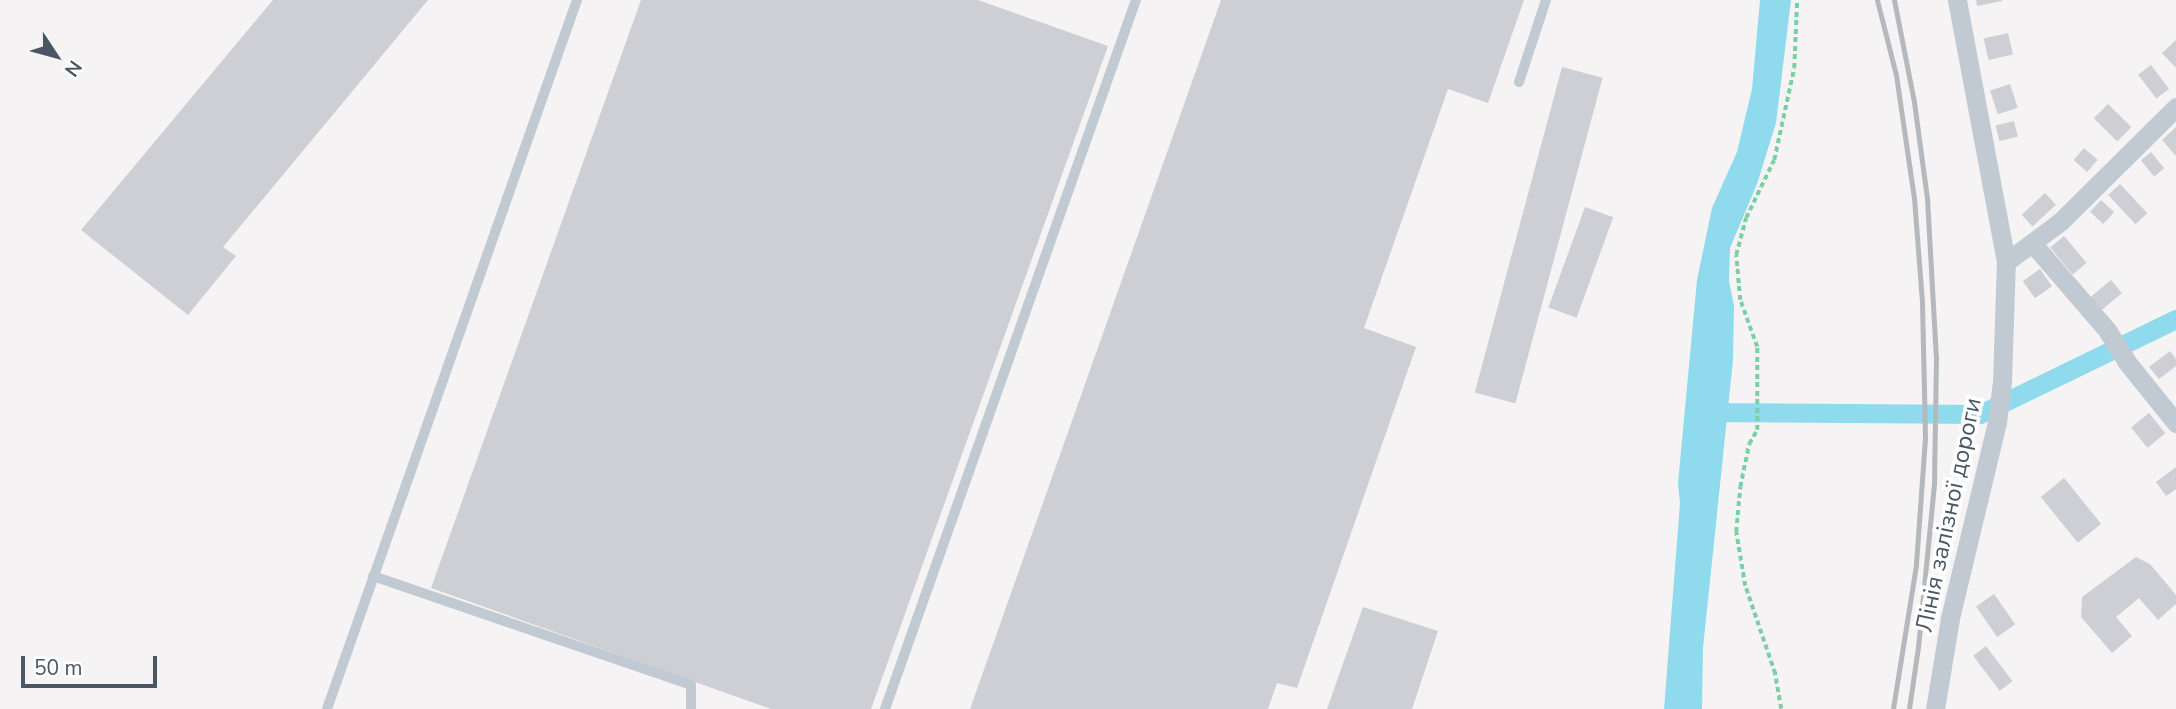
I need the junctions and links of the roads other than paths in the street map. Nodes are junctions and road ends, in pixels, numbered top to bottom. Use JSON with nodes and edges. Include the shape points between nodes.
{"nodes":[{"id":1,"x":577,"y":0,"type":"edge"},
{"id":2,"x":1136,"y":0,"type":"edge"},
{"id":3,"x":1546,"y":0,"type":"edge"},
{"id":4,"x":1957,"y":0,"type":"edge"},
{"id":5,"x":1519,"y":82,"type":"dead end"},
{"id":6,"x":2176,"y":107,"type":"edge"},
{"id":7,"x":2033,"y":244,"type":"junction"},
{"id":8,"x":2006,"y":262,"type":"junction"},
{"id":9,"x":2176,"y":423,"type":"edge"},
{"id":10,"x":373,"y":576,"type":"junction"},
{"id":11,"x":327,"y":709,"type":"edge"},
{"id":12,"x":691,"y":709,"type":"edge"},
{"id":13,"x":885,"y":709,"type":"edge"},
{"id":14,"x":1935,"y":709,"type":"edge"}],
"edges":[{"from":1,"to":10,"type":"lane"},
{"from":2,"to":13,"type":"lane"},
{"from":3,"to":5,"type":"lane"},
{"from":4,"to":8,"type":"street","name":"Лінія залізної дороги"},
{"from":6,"to":7,"type":"street"},
{"from":7,"to":8,"type":"street"},
{"from":7,"to":9,"type":"street","via":[[2108,330],[2126,361]]},
{"from":8,"to":14,"type":"street","name":"Лінія залізної дороги","via":[[1997,422],[1950,618]]},
{"from":10,"to":11,"type":"lane"},
{"from":10,"to":12,"type":"lane","via":[[691,685]]}]}
